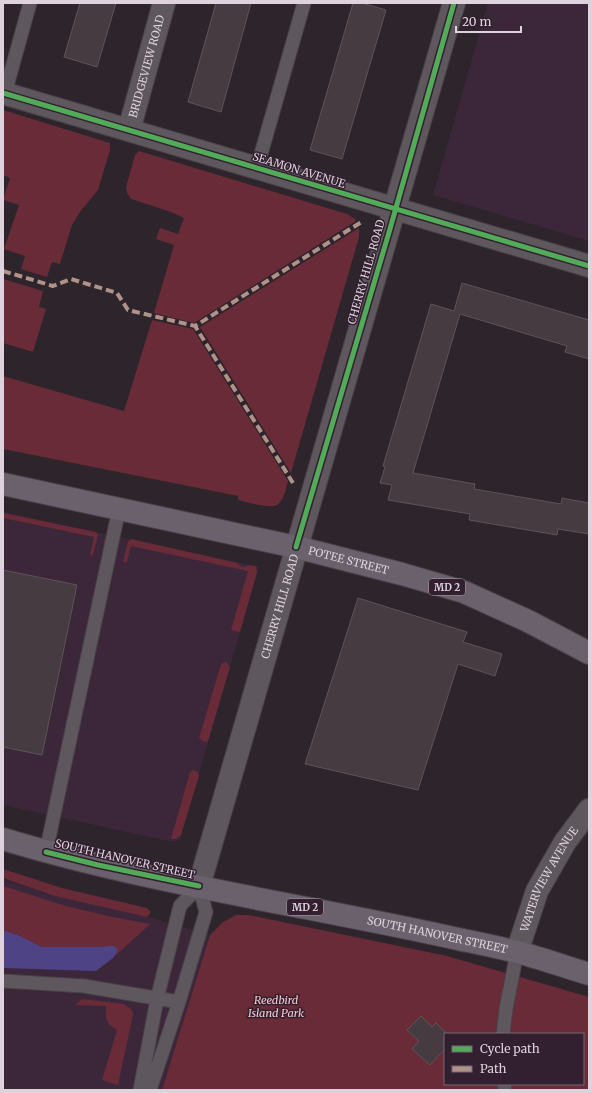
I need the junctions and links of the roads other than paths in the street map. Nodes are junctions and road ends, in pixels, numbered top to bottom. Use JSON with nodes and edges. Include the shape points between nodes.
{"nodes":[{"id":1,"x":30,"y":3,"type":"edge"},
{"id":2,"x":164,"y":3,"type":"edge"},
{"id":3,"x":304,"y":3,"type":"edge"},
{"id":4,"x":454,"y":3,"type":"edge"},
{"id":5,"x":4,"y":93,"type":"edge"},
{"id":6,"x":129,"y":130,"type":"junction"},
{"id":7,"x":257,"y":168,"type":"junction"},
{"id":8,"x":395,"y":209,"type":"junction"},
{"id":9,"x":589,"y":266,"type":"edge"},
{"id":10,"x":3,"y":484,"type":"edge"},
{"id":11,"x":118,"y":509,"type":"junction"},
{"id":12,"x":296,"y":547,"type":"junction"},
{"id":13,"x":589,"y":653,"type":"edge"},
{"id":14,"x":589,"y":810,"type":"edge"},
{"id":15,"x":3,"y":839,"type":"edge"},
{"id":16,"x":46,"y":852,"type":"junction"},
{"id":17,"x":199,"y":886,"type":"junction"},
{"id":18,"x":517,"y":952,"type":"junction"},
{"id":19,"x":589,"y":974,"type":"edge"},
{"id":20,"x":3,"y":981,"type":"edge"},
{"id":21,"x":157,"y":999,"type":"junction"},
{"id":22,"x":179,"y":1002,"type":"junction"},
{"id":23,"x":503,"y":1033,"type":"edge"},
{"id":24,"x":140,"y":1090,"type":"edge"},
{"id":25,"x":150,"y":1090,"type":"edge"}],
"edges":[{"from":1,"to":5,"type":"lane"},
{"from":2,"to":6,"type":"street","name":"BRIDGEVIEW ROAD"},
{"from":3,"to":7,"type":"lane"},
{"from":4,"to":8,"type":"street","name":"CHERRY HILL ROAD"},
{"from":5,"to":6,"type":"street","name":"SEAMON AVENUE"},
{"from":6,"to":7,"type":"street","name":"SEAMON AVENUE"},
{"from":7,"to":8,"type":"street","name":"SEAMON AVENUE"},
{"from":8,"to":9,"type":"street","name":"SEAMON AVENUE"},
{"from":8,"to":12,"type":"street","name":"CHERRY HILL ROAD"},
{"from":10,"to":11,"type":"main road","name":"POTEE STREET","number":"MD 2"},
{"from":11,"to":12,"type":"main road","name":"POTEE STREET","number":"MD 2"},
{"from":11,"to":16,"type":"lane"},
{"from":12,"to":13,"type":"main road","name":"POTEE STREET","number":"MD 2","via":[[464,592],[528,621]]},
{"from":12,"to":17,"type":"street","name":"CHERRY HILL ROAD"},
{"from":14,"to":18,"type":"street","name":"WATERVIEW AVENUE","via":[[565,842],[537,891]]},
{"from":15,"to":16,"type":"main road","name":"SOUTH HANOVER STREET","number":"MD 2"},
{"from":16,"to":17,"type":"main road","name":"SOUTH HANOVER STREET","number":"MD 2"},
{"from":17,"to":18,"type":"main road","name":"SOUTH HANOVER STREET","number":"MD 2","via":[[412,928]]},
{"from":17,"to":21,"type":"lane","via":[[180,906]]},
{"from":17,"to":22,"type":"lane","via":[[206,912]]},
{"from":18,"to":19,"type":"main road","name":"SOUTH HANOVER STREET","number":"MD 2"},
{"from":18,"to":23,"type":"lane"},
{"from":20,"to":21,"type":"lane","via":[[84,986]]},
{"from":21,"to":22,"type":"lane"},
{"from":21,"to":24,"type":"lane"},
{"from":22,"to":25,"type":"lane"}]}
